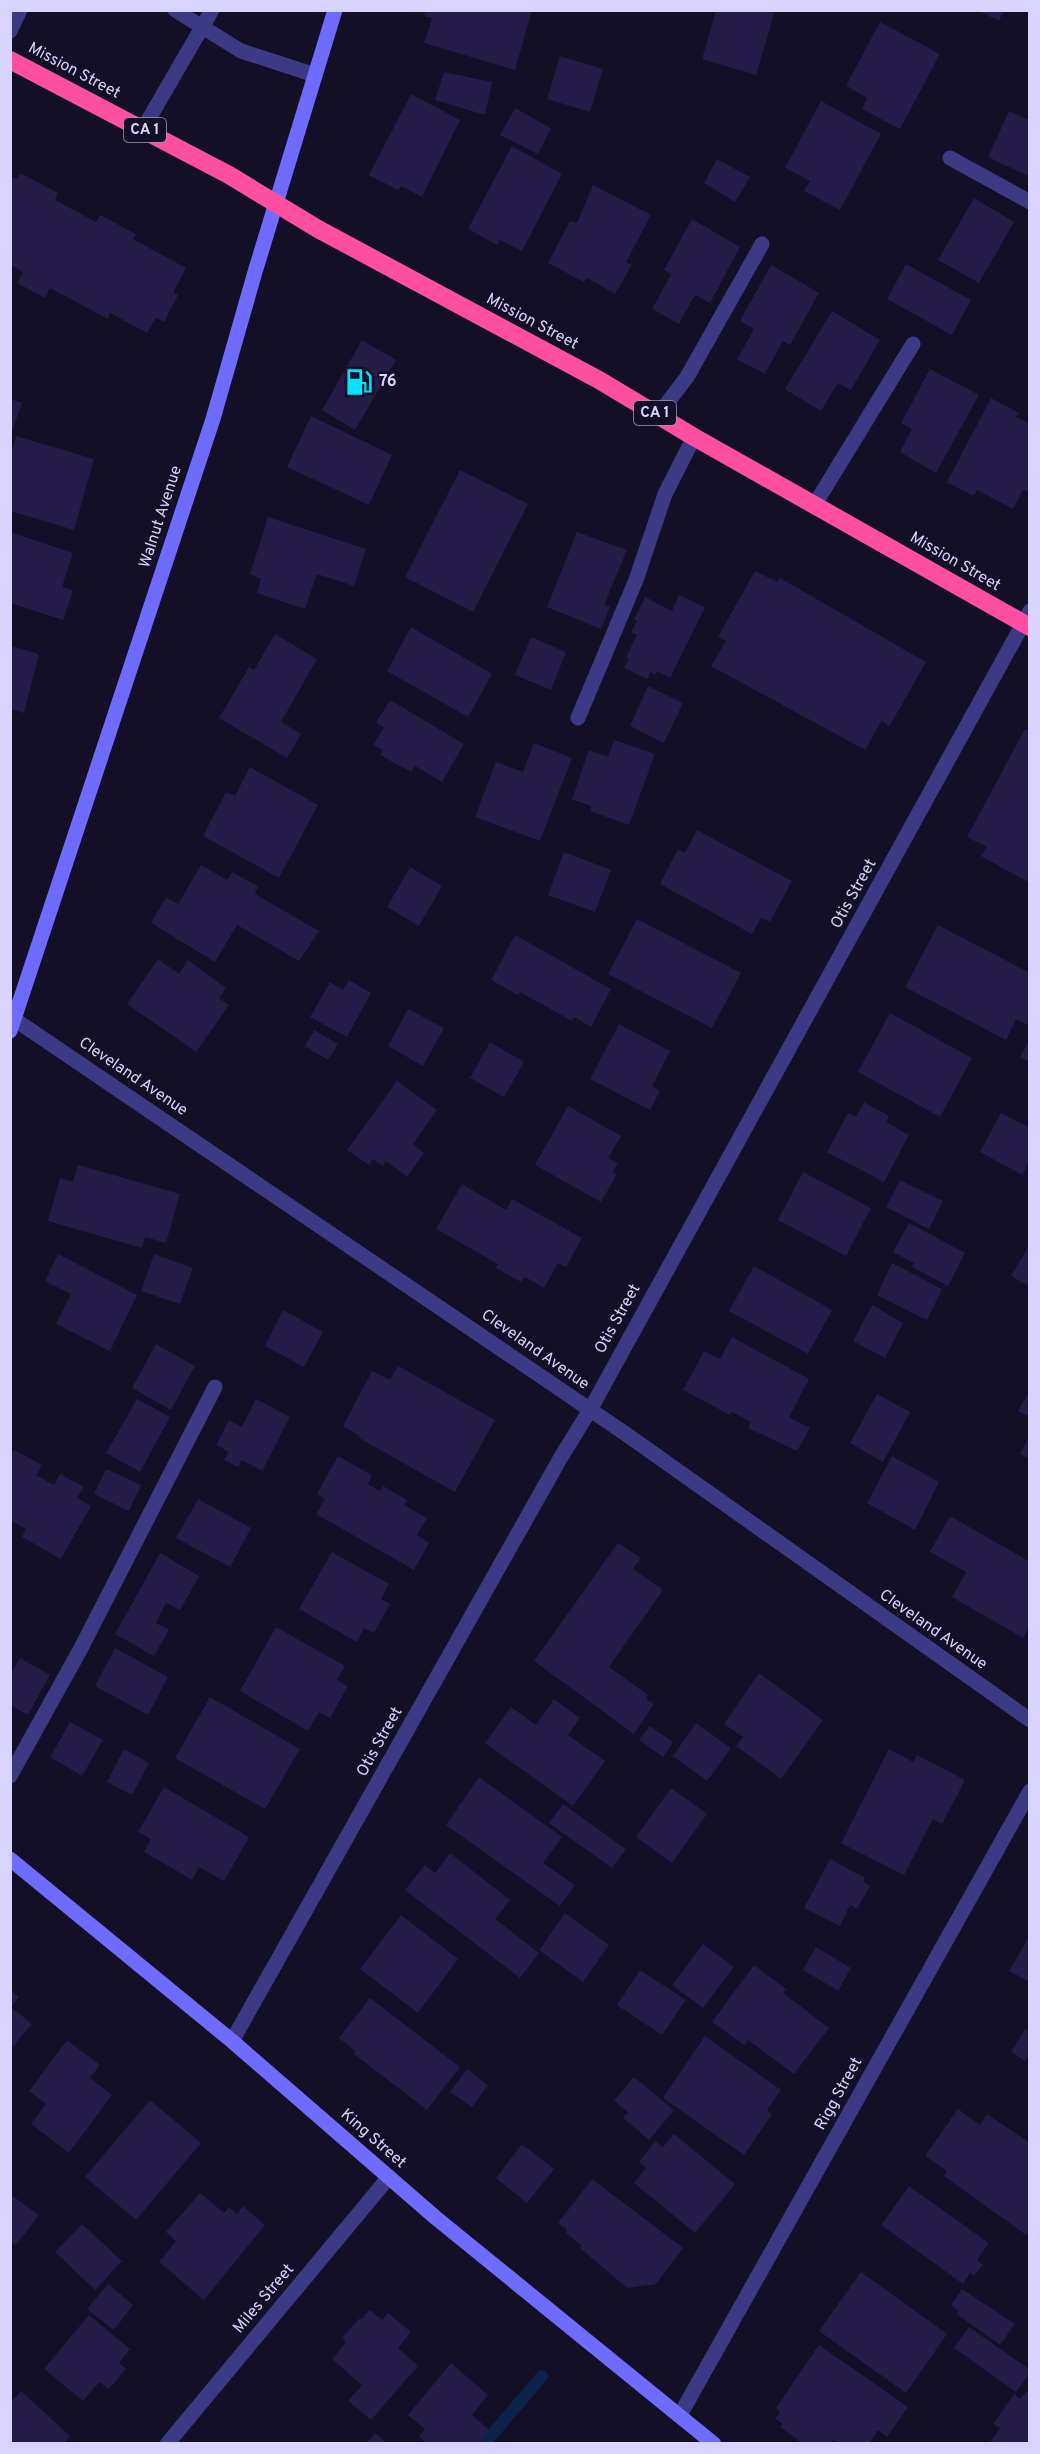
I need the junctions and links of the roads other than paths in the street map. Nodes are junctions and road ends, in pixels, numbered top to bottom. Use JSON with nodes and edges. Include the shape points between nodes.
{"nodes":[{"id":1,"x":20,"y":10,"type":"edge"},
{"id":2,"x":175,"y":10,"type":"edge"},
{"id":3,"x":212,"y":10,"type":"edge"},
{"id":4,"x":335,"y":10,"type":"edge"},
{"id":5,"x":202,"y":27,"type":"junction"},
{"id":6,"x":10,"y":31,"type":"edge"},
{"id":7,"x":10,"y":60,"type":"edge"},
{"id":8,"x":315,"y":75,"type":"junction"},
{"id":9,"x":142,"y":129,"type":"junction"},
{"id":10,"x":950,"y":158,"type":"dead end"},
{"id":11,"x":1029,"y":202,"type":"edge"},
{"id":12,"x":277,"y":205,"type":"junction"},
{"id":13,"x":762,"y":244,"type":"dead end"},
{"id":14,"x":913,"y":344,"type":"dead end"},
{"id":15,"x":658,"y":415,"type":"junction"},
{"id":16,"x":694,"y":437,"type":"junction"},
{"id":17,"x":815,"y":504,"type":"junction"},
{"id":18,"x":1027,"y":620,"type":"edge"},
{"id":19,"x":578,"y":718,"type":"dead end"},
{"id":20,"x":12,"y":1025,"type":"edge"},
{"id":21,"x":215,"y":1387,"type":"dead end"},
{"id":22,"x":590,"y":1410,"type":"junction"},
{"id":23,"x":1029,"y":1720,"type":"edge"},
{"id":24,"x":10,"y":1776,"type":"edge"},
{"id":25,"x":1029,"y":1791,"type":"edge"},
{"id":26,"x":10,"y":1859,"type":"edge"},
{"id":27,"x":232,"y":2041,"type":"junction"},
{"id":28,"x":388,"y":2176,"type":"junction"},
{"id":29,"x":680,"y":2415,"type":"junction"},
{"id":30,"x":167,"y":2444,"type":"edge"},
{"id":31,"x":714,"y":2444,"type":"edge"}],
"edges":[{"from":1,"to":6,"type":"street"},
{"from":2,"to":5,"type":"street"},
{"from":3,"to":5,"type":"street"},
{"from":4,"to":8,"type":"street","name":"Walnut Avenue"},
{"from":5,"to":8,"type":"street","via":[[241,51]]},
{"from":5,"to":9,"type":"street"},
{"from":7,"to":9,"type":"highway","name":"Mission Street","number":"CA 1"},
{"from":8,"to":12,"type":"street","name":"Walnut Avenue"},
{"from":9,"to":12,"type":"highway","name":"Mission Street","number":"CA 1"},
{"from":10,"to":11,"type":"street"},
{"from":12,"to":15,"type":"highway","name":"Mission Street","number":"CA 1"},
{"from":12,"to":20,"type":"street","name":"Walnut Avenue","via":[[213,419]]},
{"from":13,"to":15,"type":"street","via":[[687,377]]},
{"from":14,"to":17,"type":"street"},
{"from":15,"to":16,"type":"highway","name":"Mission Street","number":"CA 1"},
{"from":16,"to":17,"type":"highway","name":"Mission Street","number":"CA 1"},
{"from":16,"to":19,"type":"street","via":[[665,494],[636,580]]},
{"from":17,"to":18,"type":"highway","name":"Mission Street","number":"CA 1"},
{"from":18,"to":22,"type":"street","name":"Otis Street"},
{"from":20,"to":22,"type":"street","name":"Cleveland Avenue"},
{"from":21,"to":24,"type":"street","via":[[80,1650]]},
{"from":22,"to":23,"type":"street","name":"Cleveland Avenue"},
{"from":22,"to":27,"type":"street","name":"Otis Street"},
{"from":25,"to":29,"type":"street","name":"Rigg Street"},
{"from":26,"to":27,"type":"street","name":"King Street"},
{"from":27,"to":28,"type":"street","name":"King Street"},
{"from":28,"to":29,"type":"street","name":"King Street"},
{"from":28,"to":30,"type":"street","name":"Miles Street"},
{"from":29,"to":31,"type":"street","name":"King Street"}]}
